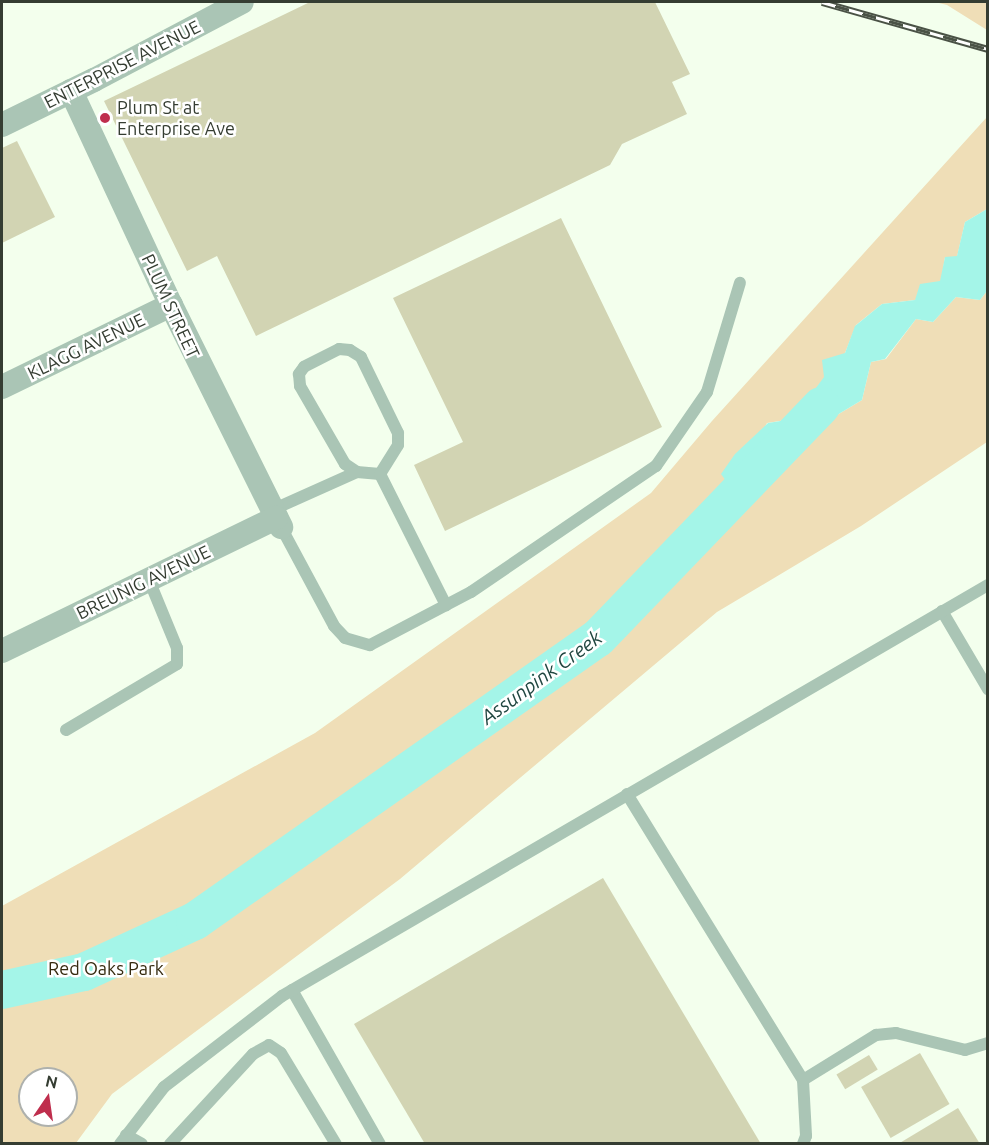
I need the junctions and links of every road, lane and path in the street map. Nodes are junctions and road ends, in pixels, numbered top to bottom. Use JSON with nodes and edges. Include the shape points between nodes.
{"nodes":[{"id":1,"x":242,"y":2,"type":"edge"},
{"id":2,"x":71,"y":91,"type":"junction"},
{"id":3,"x":2,"y":125,"type":"edge"},
{"id":4,"x":740,"y":283,"type":"dead end"},
{"id":5,"x":171,"y":305,"type":"junction"},
{"id":6,"x":2,"y":387,"type":"edge"},
{"id":7,"x":357,"y":472,"type":"junction"},
{"id":8,"x":380,"y":474,"type":"junction"},
{"id":9,"x":276,"y":519,"type":"junction"},
{"id":10,"x":149,"y":580,"type":"junction"},
{"id":11,"x":987,"y":585,"type":"edge"},
{"id":12,"x":446,"y":605,"type":"junction"},
{"id":13,"x":942,"y":611,"type":"junction"},
{"id":14,"x":2,"y":651,"type":"edge"},
{"id":15,"x":987,"y":689,"type":"edge"},
{"id":16,"x":66,"y":730,"type":"dead end"},
{"id":17,"x":627,"y":794,"type":"junction"},
{"id":18,"x":292,"y":990,"type":"junction"},
{"id":19,"x":987,"y":1043,"type":"edge"},
{"id":20,"x":802,"y":1080,"type":"junction"},
{"id":21,"x":123,"y":1139,"type":"edge"},
{"id":22,"x":142,"y":1143,"type":"edge"},
{"id":23,"x":170,"y":1143,"type":"edge"},
{"id":24,"x":336,"y":1143,"type":"edge"},
{"id":25,"x":380,"y":1143,"type":"edge"},
{"id":26,"x":803,"y":1143,"type":"edge"}],
"edges":[{"from":1,"to":2,"type":"street","name":"ENTERPRISE AVENUE"},
{"from":2,"to":3,"type":"street","name":"ENTERPRISE AVENUE"},
{"from":2,"to":5,"type":"street","name":"PLUM STREET"},
{"from":4,"to":12,"type":"lane","via":[[707,392],[656,466]]},
{"from":5,"to":6,"type":"street","name":"KLAGG AVENUE"},
{"from":5,"to":9,"type":"street","name":"PLUM STREET"},
{"from":7,"to":8,"type":"lane"},
{"from":7,"to":8,"type":"lane","via":[[345,465],[300,386],[303,367],[339,349],[351,350],[361,357],[398,433],[398,444]]},
{"from":7,"to":9,"type":"lane"},
{"from":8,"to":12,"type":"lane"},
{"from":9,"to":10,"type":"street","name":"BREUNIG AVENUE"},
{"from":9,"to":12,"type":"lane","via":[[334,626],[345,638],[370,645]]},
{"from":10,"to":14,"type":"street","name":"BREUNIG AVENUE"},
{"from":10,"to":16,"type":"lane","via":[[177,648],[177,664]]},
{"from":11,"to":13,"type":"lane"},
{"from":13,"to":15,"type":"lane"},
{"from":13,"to":17,"type":"lane"},
{"from":17,"to":18,"type":"lane"},
{"from":17,"to":20,"type":"lane"},
{"from":18,"to":21,"type":"lane","via":[[164,1087]]},
{"from":18,"to":25,"type":"lane"},
{"from":19,"to":20,"type":"lane","via":[[965,1050],[896,1033],[876,1035]]},
{"from":20,"to":26,"type":"lane","via":[[806,1136]]},
{"from":21,"to":22,"type":"lane"},
{"from":23,"to":24,"type":"lane","via":[[253,1054],[269,1045],[282,1053]]}]}
